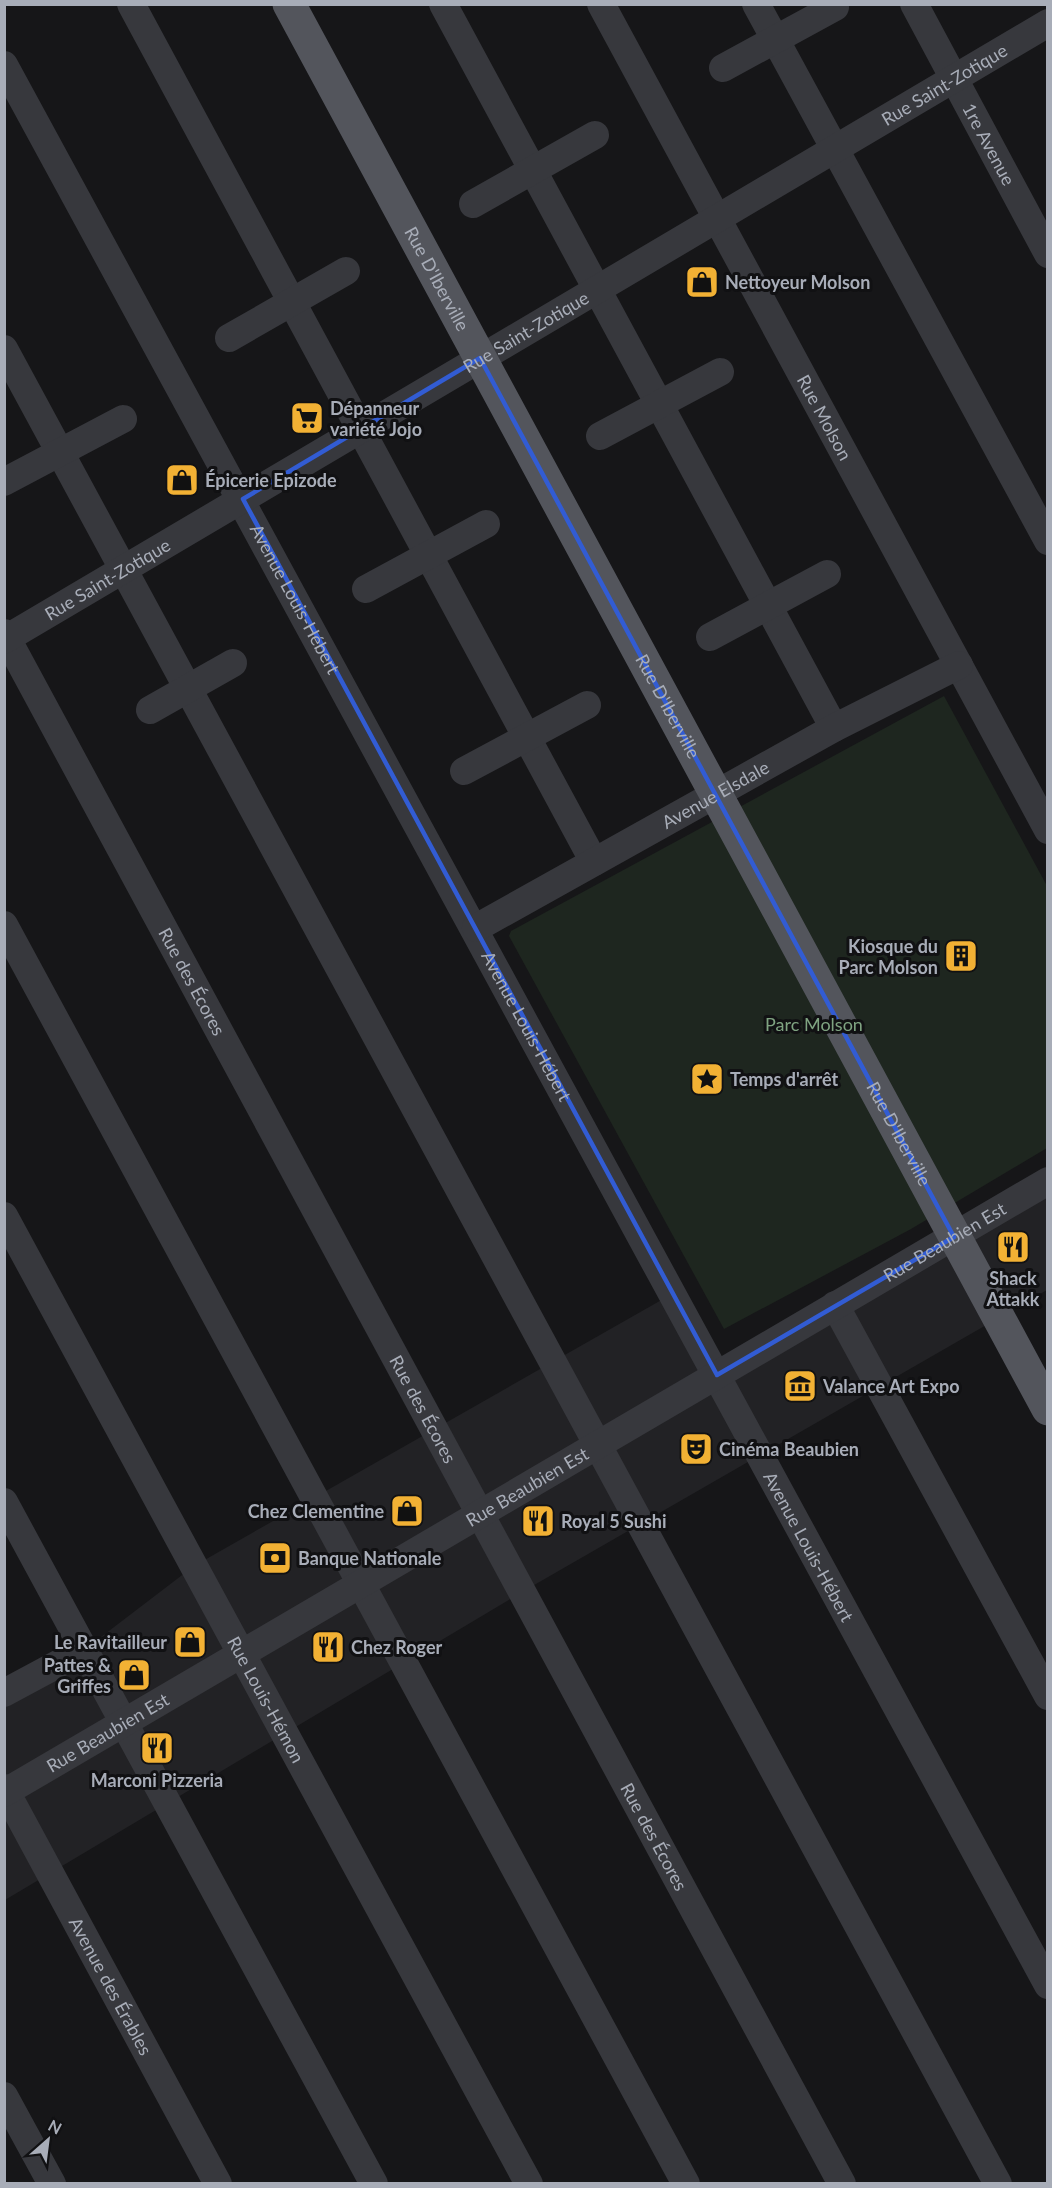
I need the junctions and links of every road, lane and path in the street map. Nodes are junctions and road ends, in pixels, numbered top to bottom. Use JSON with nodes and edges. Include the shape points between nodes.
{"nodes":[{"id":1,"x":131,"y":4,"type":"edge"},
{"id":2,"x":289,"y":4,"type":"edge"},
{"id":3,"x":443,"y":4,"type":"edge"},
{"id":4,"x":601,"y":4,"type":"edge"},
{"id":5,"x":756,"y":4,"type":"edge"},
{"id":6,"x":914,"y":4,"type":"edge"},
{"id":7,"x":835,"y":7,"type":"dead end"},
{"id":8,"x":1047,"y":23,"type":"edge"},
{"id":9,"x":775,"y":40,"type":"junction"},
{"id":10,"x":4,"y":65,"type":"edge"},
{"id":11,"x":723,"y":68,"type":"dead end"},
{"id":12,"x":953,"y":77,"type":"junction"},
{"id":13,"x":595,"y":135,"type":"dead end"},
{"id":14,"x":834,"y":148,"type":"junction"},
{"id":15,"x":532,"y":171,"type":"junction"},
{"id":16,"x":473,"y":204,"type":"dead end"},
{"id":17,"x":718,"y":217,"type":"junction"},
{"id":18,"x":1047,"y":254,"type":"edge"},
{"id":19,"x":346,"y":271,"type":"dead end"},
{"id":20,"x":597,"y":290,"type":"junction"},
{"id":21,"x":292,"y":302,"type":"junction"},
{"id":22,"x":229,"y":338,"type":"dead end"},
{"id":23,"x":4,"y":349,"type":"edge"},
{"id":24,"x":480,"y":358,"type":"junction"},
{"id":25,"x":720,"y":372,"type":"dead end"},
{"id":26,"x":659,"y":404,"type":"junction"},
{"id":27,"x":123,"y":419,"type":"dead end"},
{"id":28,"x":360,"y":429,"type":"junction"},
{"id":29,"x":600,"y":436,"type":"dead end"},
{"id":30,"x":61,"y":452,"type":"junction"},
{"id":31,"x":4,"y":482,"type":"edge"},
{"id":32,"x":243,"y":499,"type":"junction"},
{"id":33,"x":486,"y":524,"type":"dead end"},
{"id":34,"x":1047,"y":541,"type":"edge"},
{"id":35,"x":429,"y":555,"type":"junction"},
{"id":36,"x":125,"y":569,"type":"junction"},
{"id":37,"x":826,"y":574,"type":"dead end"},
{"id":38,"x":366,"y":590,"type":"dead end"},
{"id":39,"x":768,"y":606,"type":"junction"},
{"id":40,"x":5,"y":637,"type":"edge"},
{"id":41,"x":710,"y":637,"type":"dead end"},
{"id":42,"x":232,"y":663,"type":"dead end"},
{"id":43,"x":959,"y":665,"type":"junction"},
{"id":44,"x":188,"y":689,"type":"junction"},
{"id":45,"x":587,"y":705,"type":"dead end"},
{"id":46,"x":150,"y":710,"type":"dead end"},
{"id":47,"x":834,"y":728,"type":"junction"},
{"id":48,"x":527,"y":737,"type":"junction"},
{"id":49,"x":464,"y":771,"type":"dead end"},
{"id":50,"x":714,"y":795,"type":"junction"},
{"id":51,"x":1047,"y":830,"type":"edge"},
{"id":52,"x":594,"y":861,"type":"junction"},
{"id":53,"x":4,"y":925,"type":"edge"},
{"id":54,"x":476,"y":928,"type":"junction"},
{"id":55,"x":1047,"y":1181,"type":"edge"},
{"id":56,"x":4,"y":1216,"type":"edge"},
{"id":57,"x":954,"y":1237,"type":"junction"},
{"id":58,"x":835,"y":1305,"type":"junction"},
{"id":59,"x":717,"y":1375,"type":"junction"},
{"id":60,"x":1047,"y":1409,"type":"edge"},
{"id":61,"x":598,"y":1443,"type":"junction"},
{"id":62,"x":4,"y":1502,"type":"edge"},
{"id":63,"x":478,"y":1512,"type":"junction"},
{"id":64,"x":360,"y":1584,"type":"junction"},
{"id":65,"x":84,"y":1650,"type":"junction"},
{"id":66,"x":241,"y":1653,"type":"junction"},
{"id":67,"x":4,"y":1693,"type":"edge"},
{"id":68,"x":1047,"y":1696,"type":"edge"},
{"id":69,"x":124,"y":1722,"type":"junction"},
{"id":70,"x":5,"y":1791,"type":"edge"},
{"id":71,"x":1047,"y":1985,"type":"edge"},
{"id":72,"x":4,"y":2096,"type":"edge"},
{"id":73,"x":52,"y":2184,"type":"edge"},
{"id":74,"x":218,"y":2184,"type":"edge"},
{"id":75,"x":374,"y":2184,"type":"edge"},
{"id":76,"x":530,"y":2184,"type":"edge"},
{"id":77,"x":686,"y":2184,"type":"edge"},
{"id":78,"x":842,"y":2184,"type":"edge"},
{"id":79,"x":998,"y":2184,"type":"edge"}],
"edges":[{"from":1,"to":21,"type":"street"},
{"from":2,"to":24,"type":"main road","name":"Rue D'Iberville"},
{"from":3,"to":15,"type":"street"},
{"from":4,"to":17,"type":"street","name":"Rue Molson"},
{"from":5,"to":9,"type":"street"},
{"from":6,"to":12,"type":"street","name":"1re Avenue"},
{"from":7,"to":9,"type":"street"},
{"from":8,"to":12,"type":"street","name":"Rue Saint-Zotique"},
{"from":9,"to":11,"type":"street"},
{"from":9,"to":14,"type":"street"},
{"from":10,"to":32,"type":"street","name":"Avenue Louis-Hébert"},
{"from":12,"to":14,"type":"street","name":"Rue Saint-Zotique"},
{"from":12,"to":18,"type":"street","name":"1re Avenue"},
{"from":13,"to":15,"type":"street"},
{"from":14,"to":17,"type":"street","name":"Rue Saint-Zotique"},
{"from":14,"to":34,"type":"street"},
{"from":15,"to":16,"type":"street"},
{"from":15,"to":20,"type":"street"},
{"from":17,"to":20,"type":"street","name":"Rue Saint-Zotique"},
{"from":17,"to":43,"type":"street","name":"Rue Molson"},
{"from":19,"to":21,"type":"street"},
{"from":20,"to":24,"type":"street","name":"Rue Saint-Zotique"},
{"from":20,"to":26,"type":"street"},
{"from":21,"to":22,"type":"street"},
{"from":21,"to":28,"type":"street"},
{"from":23,"to":30,"type":"street"},
{"from":24,"to":28,"type":"street","name":"Rue Saint-Zotique"},
{"from":24,"to":50,"type":"main road","name":"Rue D'Iberville"},
{"from":25,"to":26,"type":"street"},
{"from":26,"to":29,"type":"street"},
{"from":26,"to":39,"type":"street"},
{"from":27,"to":30,"type":"street"},
{"from":28,"to":32,"type":"street","name":"Rue Saint-Zotique"},
{"from":28,"to":35,"type":"street"},
{"from":30,"to":31,"type":"street"},
{"from":30,"to":36,"type":"street"},
{"from":32,"to":36,"type":"street","name":"Rue Saint-Zotique"},
{"from":32,"to":54,"type":"street","name":"Avenue Louis-Hébert"},
{"from":33,"to":35,"type":"street"},
{"from":35,"to":38,"type":"street"},
{"from":35,"to":48,"type":"street"},
{"from":36,"to":40,"type":"street","name":"Rue Saint-Zotique"},
{"from":36,"to":44,"type":"street"},
{"from":37,"to":39,"type":"street"},
{"from":39,"to":41,"type":"street"},
{"from":39,"to":47,"type":"street"},
{"from":40,"to":63,"type":"street","name":"Rue des Écores"},
{"from":42,"to":44,"type":"street"},
{"from":43,"to":47,"type":"street","name":"Avenue Elsdale"},
{"from":43,"to":51,"type":"street","name":"Rue Molson"},
{"from":44,"to":46,"type":"street"},
{"from":44,"to":61,"type":"street"},
{"from":45,"to":48,"type":"street"},
{"from":47,"to":50,"type":"street","name":"Avenue Elsdale"},
{"from":48,"to":49,"type":"street"},
{"from":48,"to":52,"type":"street"},
{"from":50,"to":52,"type":"street","name":"Avenue Elsdale"},
{"from":50,"to":57,"type":"main road","name":"Rue D'Iberville"},
{"from":52,"to":54,"type":"street","name":"Avenue Elsdale"},
{"from":53,"to":64,"type":"street"},
{"from":54,"to":59,"type":"street","name":"Avenue Louis-Hébert"},
{"from":55,"to":57,"type":"street","name":"Rue Beaubien Est"},
{"from":56,"to":66,"type":"street","name":"Rue Louis-Hémon"},
{"from":57,"to":58,"type":"street","name":"Rue Beaubien Est"},
{"from":57,"to":60,"type":"main road","name":"Rue D'Iberville"},
{"from":58,"to":59,"type":"street","name":"Rue Beaubien Est"},
{"from":58,"to":68,"type":"street"},
{"from":59,"to":61,"type":"street","name":"Rue Beaubien Est"},
{"from":59,"to":71,"type":"street","name":"Avenue Louis-Hébert"},
{"from":61,"to":63,"type":"street","name":"Rue Beaubien Est"},
{"from":61,"to":79,"type":"street"},
{"from":62,"to":65,"type":"street"},
{"from":63,"to":64,"type":"street","name":"Rue Beaubien Est"},
{"from":63,"to":78,"type":"street","name":"Rue des Écores"},
{"from":64,"to":66,"type":"street","name":"Rue Beaubien Est"},
{"from":64,"to":77,"type":"street"},
{"from":65,"to":67,"type":"street"},
{"from":65,"to":69,"type":"street"},
{"from":66,"to":69,"type":"street","name":"Rue Beaubien Est"},
{"from":66,"to":76,"type":"street","name":"Rue Louis-Hémon"},
{"from":69,"to":70,"type":"street","name":"Rue Beaubien Est"},
{"from":69,"to":75,"type":"street"},
{"from":70,"to":74,"type":"street","name":"Avenue des Érables"},
{"from":72,"to":73,"type":"street"}]}
